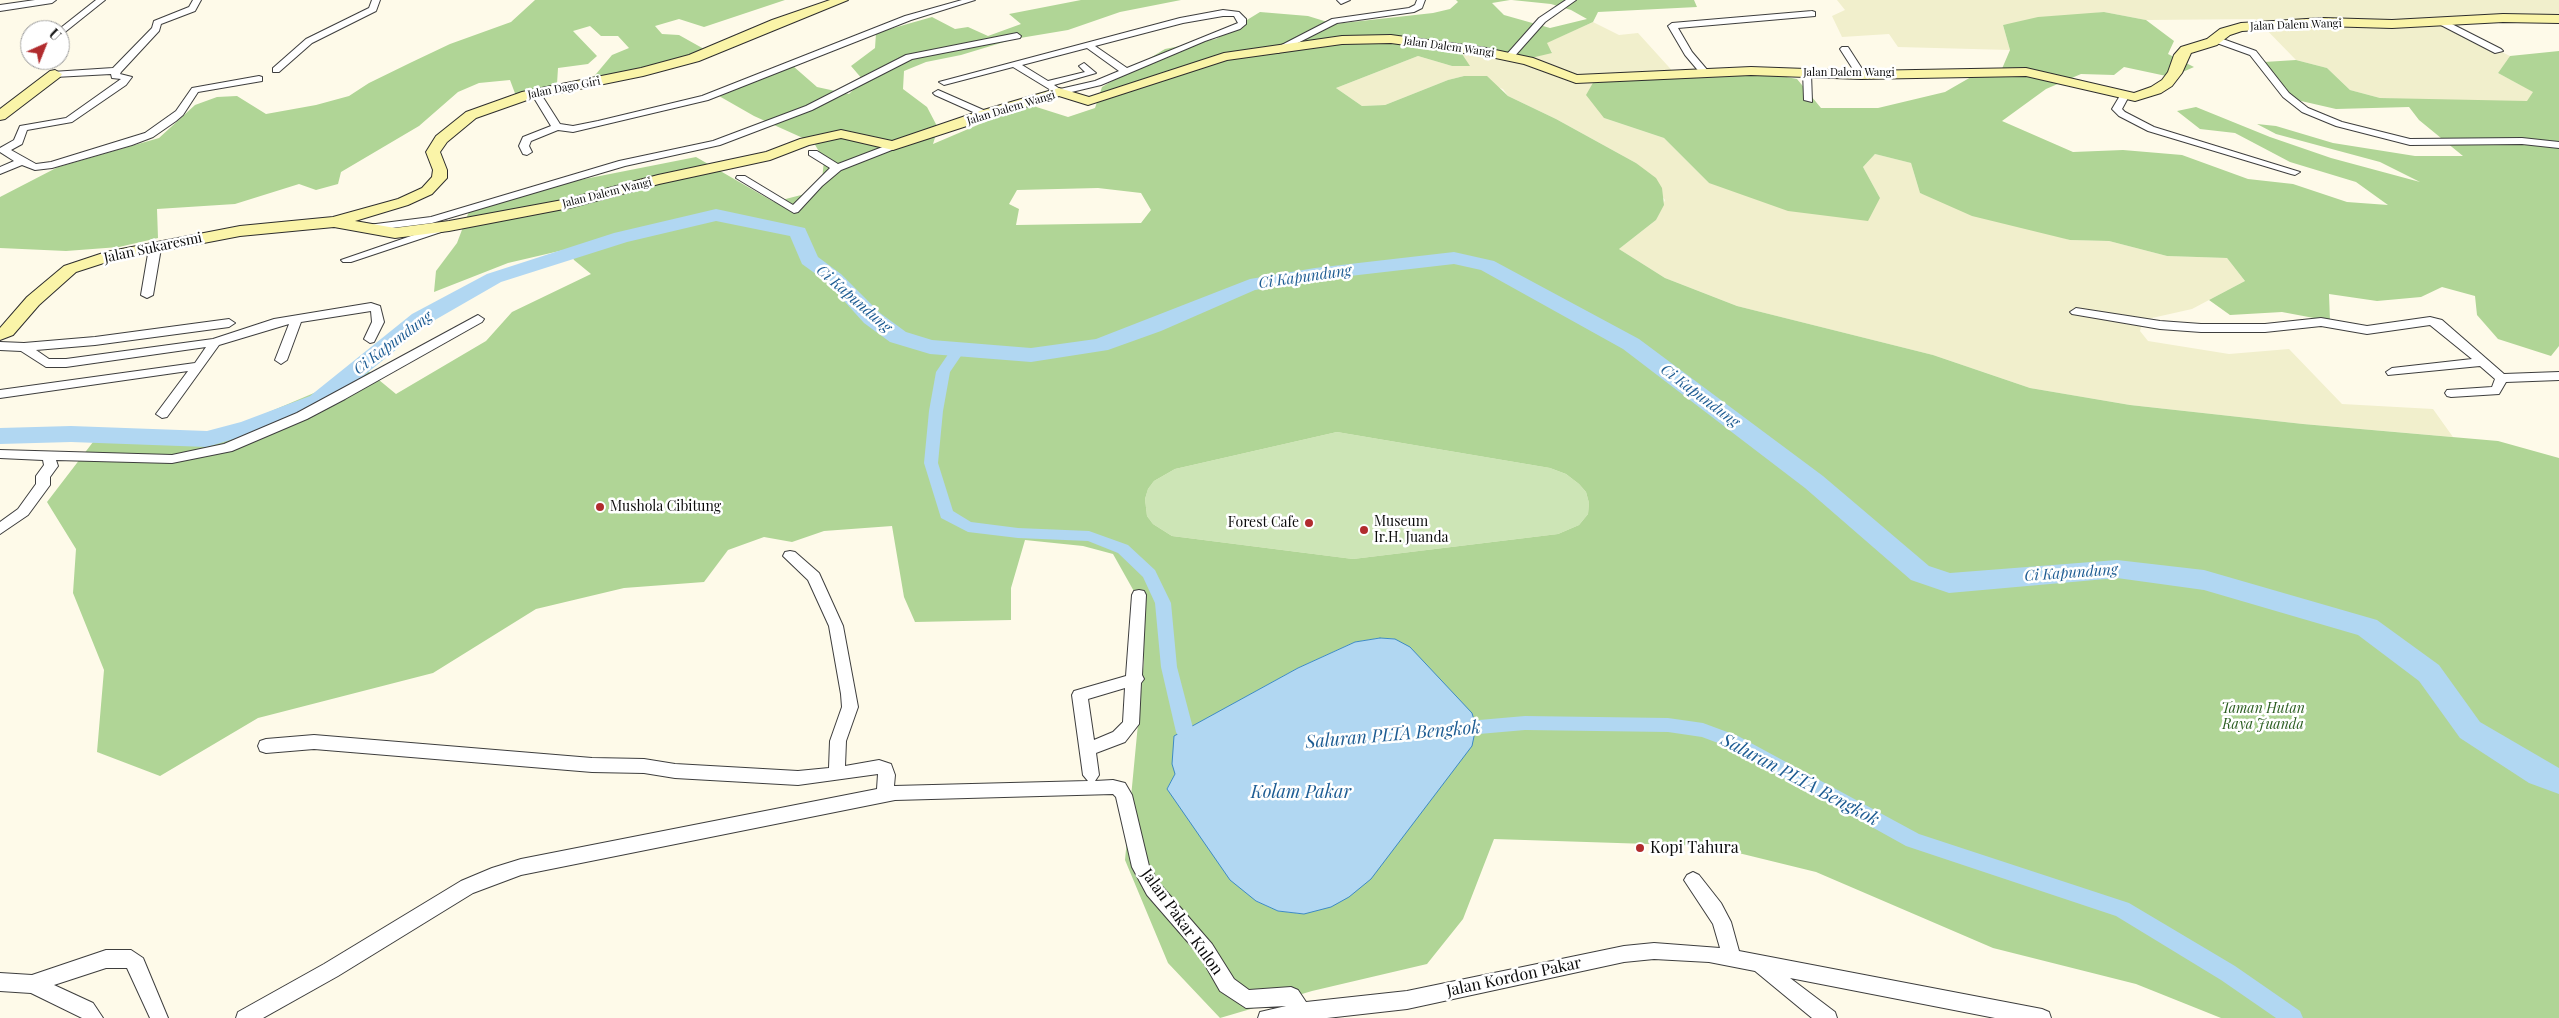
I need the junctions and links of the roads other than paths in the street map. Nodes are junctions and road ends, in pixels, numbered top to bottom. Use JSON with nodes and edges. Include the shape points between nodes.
{"nodes":[{"id":1,"x":52,"y":0,"type":"edge"},
{"id":2,"x":101,"y":0,"type":"edge"},
{"id":3,"x":197,"y":0,"type":"edge"},
{"id":4,"x":376,"y":0,"type":"edge"},
{"id":5,"x":842,"y":0,"type":"edge"},
{"id":6,"x":971,"y":0,"type":"edge"},
{"id":7,"x":1421,"y":0,"type":"edge"},
{"id":8,"x":1572,"y":0,"type":"edge"},
{"id":9,"x":0,"y":8,"type":"edge"},
{"id":10,"x":1812,"y":14,"type":"dead end"},
{"id":11,"x":2559,"y":19,"type":"edge"},
{"id":12,"x":2440,"y":21,"type":"junction"},
{"id":13,"x":70,"y":24,"type":"edge"},
{"id":14,"x":1017,"y":36,"type":"dead end"},
{"id":15,"x":2217,"y":40,"type":"junction"},
{"id":16,"x":1090,"y":46,"type":"junction"},
{"id":17,"x":1845,"y":49,"type":"dead end"},
{"id":18,"x":1274,"y":51,"type":"junction"},
{"id":19,"x":2498,"y":52,"type":"dead end"},
{"id":20,"x":1510,"y":56,"type":"junction"},
{"id":21,"x":1015,"y":64,"type":"junction"},
{"id":22,"x":1084,"y":66,"type":"dead end"},
{"id":23,"x":276,"y":70,"type":"dead end"},
{"id":24,"x":116,"y":71,"type":"junction"},
{"id":25,"x":1126,"y":72,"type":"junction"},
{"id":26,"x":1704,"y":72,"type":"junction"},
{"id":27,"x":1806,"y":73,"type":"junction"},
{"id":28,"x":55,"y":74,"type":"joint"},
{"id":29,"x":1862,"y":75,"type":"junction"},
{"id":30,"x":259,"y":79,"type":"dead end"},
{"id":31,"x":944,"y":82,"type":"dead end"},
{"id":32,"x":1046,"y":84,"type":"junction"},
{"id":33,"x":1059,"y":92,"type":"junction"},
{"id":34,"x":536,"y":93,"type":"junction"},
{"id":35,"x":938,"y":93,"type":"dead end"},
{"id":36,"x":2124,"y":96,"type":"junction"},
{"id":37,"x":1809,"y":100,"type":"dead end"},
{"id":38,"x":985,"y":114,"type":"junction"},
{"id":39,"x":0,"y":116,"type":"edge"},
{"id":40,"x":557,"y":127,"type":"junction"},
{"id":41,"x":2559,"y":145,"type":"edge"},
{"id":42,"x":893,"y":146,"type":"junction"},
{"id":43,"x":527,"y":152,"type":"dead end"},
{"id":44,"x":814,"y":154,"type":"dead end"},
{"id":45,"x":22,"y":161,"type":"junction"},
{"id":46,"x":837,"y":168,"type":"junction"},
{"id":47,"x":0,"y":171,"type":"edge"},
{"id":48,"x":2295,"y":172,"type":"dead end"},
{"id":49,"x":741,"y":178,"type":"dead end"},
{"id":50,"x":334,"y":222,"type":"junction"},
{"id":51,"x":449,"y":226,"type":"junction"},
{"id":52,"x":368,"y":228,"type":"junction"},
{"id":53,"x":155,"y":248,"type":"junction"},
{"id":54,"x":347,"y":260,"type":"dead end"},
{"id":55,"x":147,"y":295,"type":"dead end"},
{"id":56,"x":2076,"y":312,"type":"dead end"},
{"id":57,"x":478,"y":319,"type":"dead end"},
{"id":58,"x":296,"y":320,"type":"junction"},
{"id":59,"x":229,"y":323,"type":"dead end"},
{"id":60,"x":0,"y":335,"type":"edge"},
{"id":61,"x":370,"y":339,"type":"dead end"},
{"id":62,"x":215,"y":342,"type":"junction"},
{"id":63,"x":0,"y":346,"type":"edge"},
{"id":64,"x":24,"y":347,"type":"junction"},
{"id":65,"x":281,"y":360,"type":"dead end"},
{"id":66,"x":2482,"y":362,"type":"junction"},
{"id":67,"x":199,"y":366,"type":"junction"},
{"id":68,"x":2392,"y":372,"type":"dead end"},
{"id":69,"x":2559,"y":376,"type":"edge"},
{"id":70,"x":2501,"y":378,"type":"junction"},
{"id":71,"x":2451,"y":393,"type":"dead end"},
{"id":72,"x":0,"y":394,"type":"edge"},
{"id":73,"x":162,"y":414,"type":"dead end"},
{"id":74,"x":0,"y":454,"type":"edge"},
{"id":75,"x":47,"y":466,"type":"junction"},
{"id":76,"x":0,"y":530,"type":"edge"},
{"id":77,"x":790,"y":556,"type":"dead end"},
{"id":78,"x":1139,"y":595,"type":"dead end"},
{"id":79,"x":1136,"y":679,"type":"junction"},
{"id":80,"x":266,"y":746,"type":"dead end"},
{"id":81,"x":1087,"y":750,"type":"junction"},
{"id":82,"x":837,"y":774,"type":"junction"},
{"id":83,"x":1091,"y":775,"type":"dead end"},
{"id":84,"x":890,"y":794,"type":"junction"},
{"id":85,"x":1693,"y":880,"type":"dead end"},
{"id":86,"x":1732,"y":960,"type":"junction"},
{"id":87,"x":1761,"y":965,"type":"junction"},
{"id":88,"x":0,"y":982,"type":"edge"},
{"id":89,"x":32,"y":984,"type":"junction"},
{"id":90,"x":1301,"y":1012,"type":"junction"},
{"id":91,"x":94,"y":1018,"type":"edge"},
{"id":92,"x":159,"y":1018,"type":"edge"},
{"id":93,"x":245,"y":1018,"type":"edge"},
{"id":94,"x":1267,"y":1018,"type":"edge"},
{"id":95,"x":1828,"y":1018,"type":"edge"},
{"id":96,"x":2042,"y":1018,"type":"edge"}],
"edges":[{"from":1,"to":9,"type":"street"},
{"from":2,"to":13,"type":"street"},
{"from":3,"to":24,"type":"street","via":[[192,9],[157,23],[156,29]]},
{"from":4,"to":23,"type":"street","via":[[373,8],[309,41]]},
{"from":5,"to":34,"type":"street","name":"Jalan Dago Giri","via":[[694,58],[643,72]]},
{"from":6,"to":40,"type":"street","via":[[908,18],[705,98],[573,129]]},
{"from":7,"to":18,"type":"street","via":[[1419,6],[1411,10],[1335,21]]},
{"from":8,"to":20,"type":"street","via":[[1542,20]]},
{"from":10,"to":26,"type":"street","via":[[1672,26]]},
{"from":11,"to":12,"type":"street","name":"Jalan Dalem Wangi"},
{"from":12,"to":15,"type":"street","name":"Jalan Dalem Wangi","via":[[2285,23],[2232,29]]},
{"from":12,"to":19,"type":"street"},
{"from":14,"to":52,"type":"street","via":[[909,57],[809,108],[716,143],[623,163],[432,220]]},
{"from":15,"to":36,"type":"street","name":"Jalan Dalem Wangi","via":[[2186,50],[2175,74],[2156,90],[2144,95]]},
{"from":15,"to":41,"type":"street","via":[[2253,53],[2286,96],[2305,110],[2339,124],[2410,142],[2522,141]]},
{"from":16,"to":21,"type":"street"},
{"from":16,"to":25,"type":"street"},
{"from":16,"to":25,"type":"street","via":[[1212,14],[1231,13],[1242,19],[1242,24],[1237,27],[1202,38]]},
{"from":17,"to":29,"type":"street"},
{"from":18,"to":20,"type":"street","name":"Jalan Dalem Wangi","via":[[1342,40],[1382,39]]},
{"from":18,"to":33,"type":"street","name":"Jalan Dalem Wangi","via":[[1224,57],[1102,98],[1088,100]]},
{"from":20,"to":26,"type":"street","name":"Jalan Dalem Wangi","via":[[1576,79]]},
{"from":21,"to":31,"type":"street"},
{"from":21,"to":32,"type":"street"},
{"from":22,"to":32,"type":"street","via":[[1091,73]]},
{"from":24,"to":28,"type":"street"},
{"from":24,"to":45,"type":"street","via":[[115,76],[127,79],[69,120],[23,128],[18,142],[4,150]]},
{"from":25,"to":33,"type":"street"},
{"from":26,"to":27,"type":"street","name":"Jalan Dalem Wangi"},
{"from":27,"to":29,"type":"street","name":"Jalan Dalem Wangi"},
{"from":27,"to":37,"type":"street"},
{"from":28,"to":39,"type":"street"},
{"from":29,"to":36,"type":"street","name":"Jalan Dalem Wangi","via":[[2026,72]]},
{"from":30,"to":45,"type":"street","via":[[195,90],[173,120],[128,143],[52,165],[35,167]]},
{"from":32,"to":33,"type":"street"},
{"from":33,"to":38,"type":"street","name":"Jalan Dalem Wangi"},
{"from":34,"to":40,"type":"street"},
{"from":34,"to":50,"type":"street","name":"Jalan Dago Giri","via":[[492,106],[454,126],[433,152],[440,170],[439,178],[427,191],[404,202]]},
{"from":35,"to":38,"type":"street"},
{"from":36,"to":48,"type":"street","via":[[2117,109],[2143,126]]},
{"from":38,"to":42,"type":"street","name":"Jalan Dalem Wangi"},
{"from":40,"to":43,"type":"street","via":[[527,139],[524,146]]},
{"from":42,"to":46,"type":"street"},
{"from":42,"to":51,"type":"street","name":"Jalan Dalem Wangi","via":[[841,134],[805,142],[770,156],[569,203]]},
{"from":44,"to":46,"type":"street"},
{"from":45,"to":47,"type":"street"},
{"from":46,"to":49,"type":"street","via":[[794,210]]},
{"from":50,"to":52,"type":"street","name":"Jalan Dalem Wangi"},
{"from":50,"to":53,"type":"street","name":"Jalan Sukaresmi","via":[[240,231]]},
{"from":51,"to":52,"type":"street","name":"Jalan Dalem Wangi","via":[[396,233]]},
{"from":51,"to":54,"type":"street"},
{"from":53,"to":55,"type":"street"},
{"from":53,"to":60,"type":"street","name":"Jalan Sukaresmi","via":[[106,257],[70,269]]},
{"from":56,"to":66,"type":"street","via":[[2202,328],[2265,328],[2321,322],[2367,330],[2430,320],[2438,323]]},
{"from":57,"to":75,"type":"street","via":[[341,396],[227,448],[172,459]]},
{"from":58,"to":61,"type":"street","via":[[376,308],[378,322]]},
{"from":58,"to":62,"type":"street","via":[[252,329]]},
{"from":58,"to":65,"type":"street"},
{"from":59,"to":64,"type":"street"},
{"from":62,"to":64,"type":"street","via":[[53,364],[46,363]]},
{"from":62,"to":67,"type":"street"},
{"from":63,"to":64,"type":"street"},
{"from":66,"to":68,"type":"street"},
{"from":66,"to":70,"type":"street"},
{"from":67,"to":72,"type":"street"},
{"from":67,"to":73,"type":"street"},
{"from":69,"to":70,"type":"street"},
{"from":70,"to":71,"type":"street","via":[[2495,391]]},
{"from":74,"to":75,"type":"street"},
{"from":75,"to":76,"type":"street","via":[[43,486],[23,512]]},
{"from":77,"to":82,"type":"street","via":[[814,577],[836,626],[850,707],[838,741]]},
{"from":78,"to":79,"type":"street"},
{"from":79,"to":81,"type":"street","via":[[1131,724],[1119,737]]},
{"from":79,"to":81,"type":"street","via":[[1080,695]]},
{"from":80,"to":82,"type":"street","via":[[314,742],[592,765],[644,766],[675,771],[798,778]]},
{"from":81,"to":83,"type":"street"},
{"from":82,"to":84,"type":"street","via":[[879,767],[885,769]]},
{"from":84,"to":90,"type":"street","name":"Jalan Pakar Kulon","via":[[1119,788],[1124,795],[1141,867],[1154,889],[1206,950],[1227,986],[1246,999],[1291,996]]},
{"from":84,"to":93,"type":"street","via":[[530,865],[492,876]]},
{"from":85,"to":86,"type":"street","via":[[1722,922]]},
{"from":86,"to":87,"type":"street","name":"Jalan Kordon Pakar"},
{"from":86,"to":90,"type":"street","name":"Jalan Kordon Pakar","via":[[1688,952],[1624,954],[1407,1000]]},
{"from":87,"to":95,"type":"street"},
{"from":87,"to":96,"type":"street","name":"Jalan Kordon Pakar"},
{"from":88,"to":89,"type":"street"},
{"from":89,"to":91,"type":"street","via":[[86,1009]]},
{"from":89,"to":92,"type":"street","via":[[106,959],[131,959]]},
{"from":90,"to":94,"type":"street","name":"Jalan Kordon Pakar"}]}
